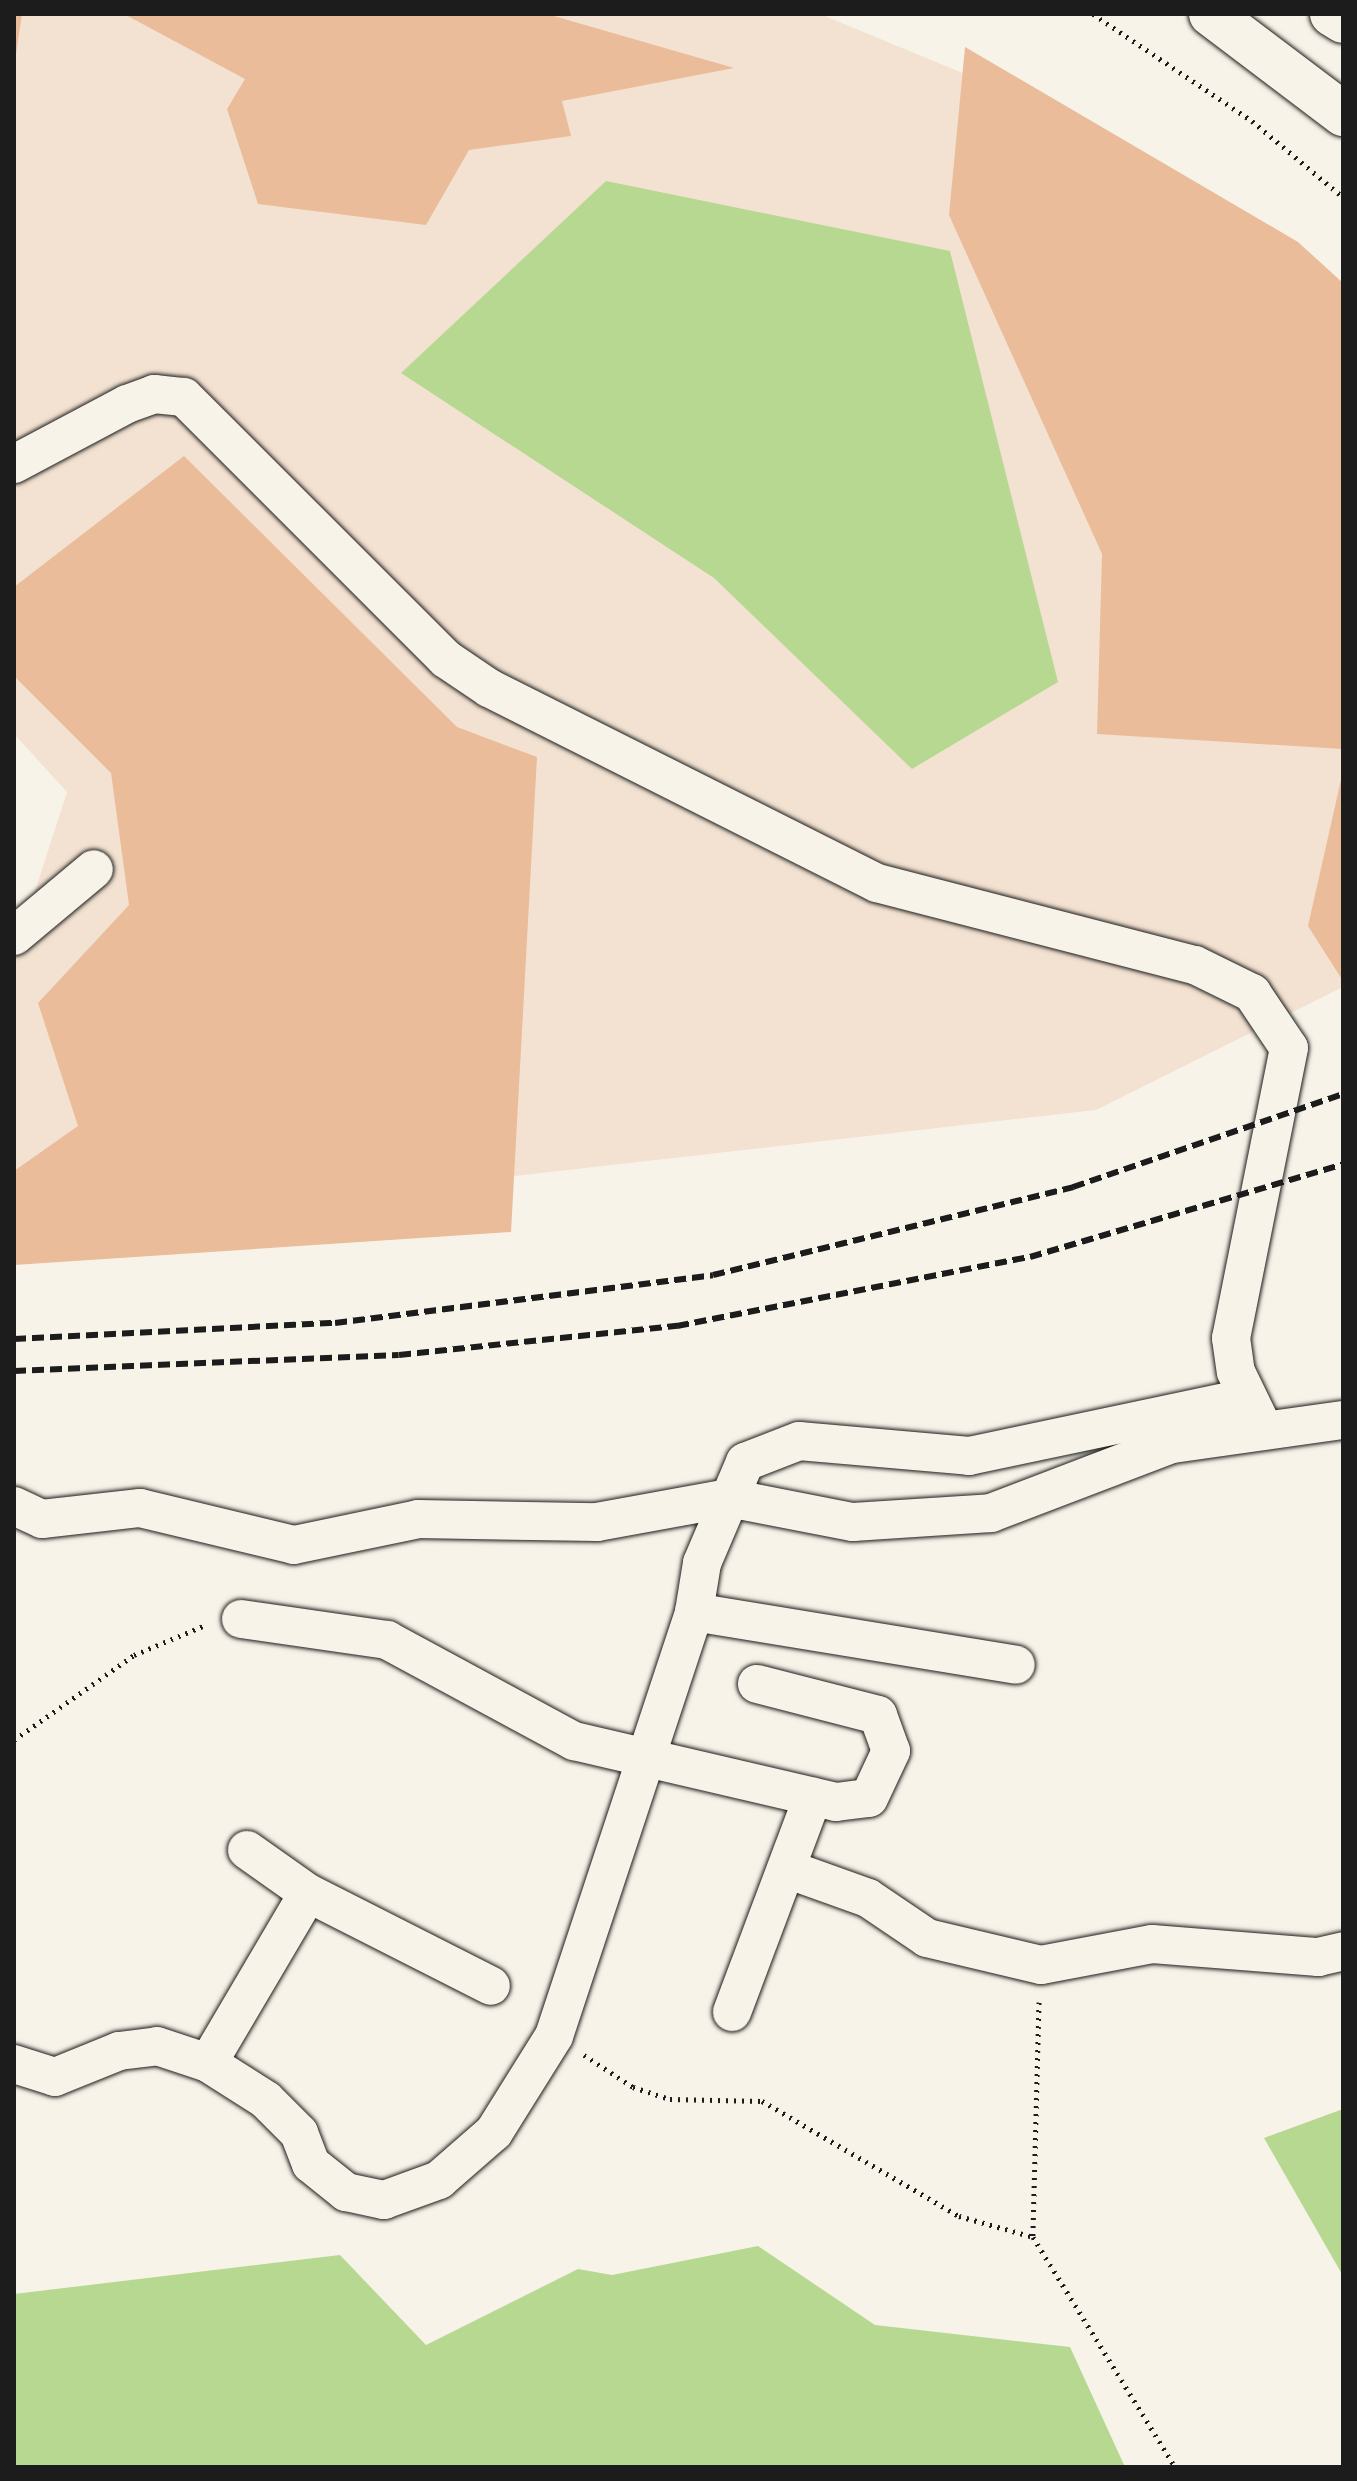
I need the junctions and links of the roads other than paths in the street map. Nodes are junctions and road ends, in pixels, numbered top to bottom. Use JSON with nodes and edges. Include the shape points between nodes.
{"nodes":[{"id":1,"x":1211,"y":14,"type":"edge"},
{"id":2,"x":1332,"y":14,"type":"edge"},
{"id":3,"x":1343,"y":21,"type":"edge"},
{"id":4,"x":1343,"y":114,"type":"edge"},
{"id":5,"x":14,"y":464,"type":"edge"},
{"id":6,"x":94,"y":869,"type":"dead end"},
{"id":7,"x":14,"y":936,"type":"edge"},
{"id":8,"x":1245,"y":1398,"type":"junction"},
{"id":9,"x":1343,"y":1420,"type":"edge"},
{"id":10,"x":1264,"y":1430,"type":"junction"},
{"id":11,"x":729,"y":1498,"type":"junction"},
{"id":12,"x":14,"y":1506,"type":"edge"},
{"id":13,"x":694,"y":1612,"type":"junction"},
{"id":14,"x":241,"y":1619,"type":"road end"},
{"id":15,"x":1016,"y":1665,"type":"dead end"},
{"id":16,"x":757,"y":1684,"type":"dead end"},
{"id":17,"x":648,"y":1755,"type":"junction"},
{"id":18,"x":813,"y":1797,"type":"junction"},
{"id":19,"x":247,"y":1850,"type":"dead end"},
{"id":20,"x":787,"y":1869,"type":"junction"},
{"id":21,"x":308,"y":1893,"type":"junction"},
{"id":22,"x":1343,"y":1951,"type":"edge"},
{"id":23,"x":491,"y":1986,"type":"dead end"},
{"id":24,"x":732,"y":2012,"type":"dead end"},
{"id":25,"x":208,"y":2063,"type":"junction"},
{"id":26,"x":14,"y":2064,"type":"edge"}],
"edges":[{"from":1,"to":4,"type":"main road"},
{"from":2,"to":3,"type":"main road"},
{"from":5,"to":8,"type":"street","via":[[127,404],[154,394],[184,397],[446,659],[489,688],[877,883],[1195,965],[1252,993],[1289,1048],[1289,1073],[1241,1264],[1231,1338]]},
{"from":6,"to":7,"type":"street"},
{"from":8,"to":10,"type":"street"},
{"from":8,"to":11,"type":"street","via":[[969,1456],[799,1441],[745,1462]]},
{"from":9,"to":10,"type":"street"},
{"from":10,"to":11,"type":"street","via":[[1172,1444],[991,1513],[853,1522]]},
{"from":11,"to":12,"type":"street","via":[[597,1522],[418,1519],[294,1545],[140,1508],[42,1519]]},
{"from":11,"to":13,"type":"street","via":[[702,1563]]},
{"from":13,"to":15,"type":"street"},
{"from":13,"to":17,"type":"street"},
{"from":14,"to":17,"type":"street","via":[[387,1640],[574,1741]]},
{"from":16,"to":18,"type":"street","via":[[878,1715],[890,1732],[891,1751],[869,1798],[855,1803]]},
{"from":17,"to":18,"type":"street"},
{"from":17,"to":25,"type":"street","via":[[554,2036],[494,2132],[439,2180],[384,2200],[346,2192],[311,2164],[299,2133],[266,2100]]},
{"from":18,"to":20,"type":"street"},
{"from":19,"to":21,"type":"street"},
{"from":20,"to":22,"type":"street","via":[[868,1898],[927,1938],[1041,1965],[1152,1944],[1318,1957]]},
{"from":20,"to":24,"type":"street"},
{"from":21,"to":23,"type":"street"},
{"from":21,"to":25,"type":"street"},
{"from":25,"to":26,"type":"street","via":[[157,2046],[119,2051],[55,2077]]}]}
